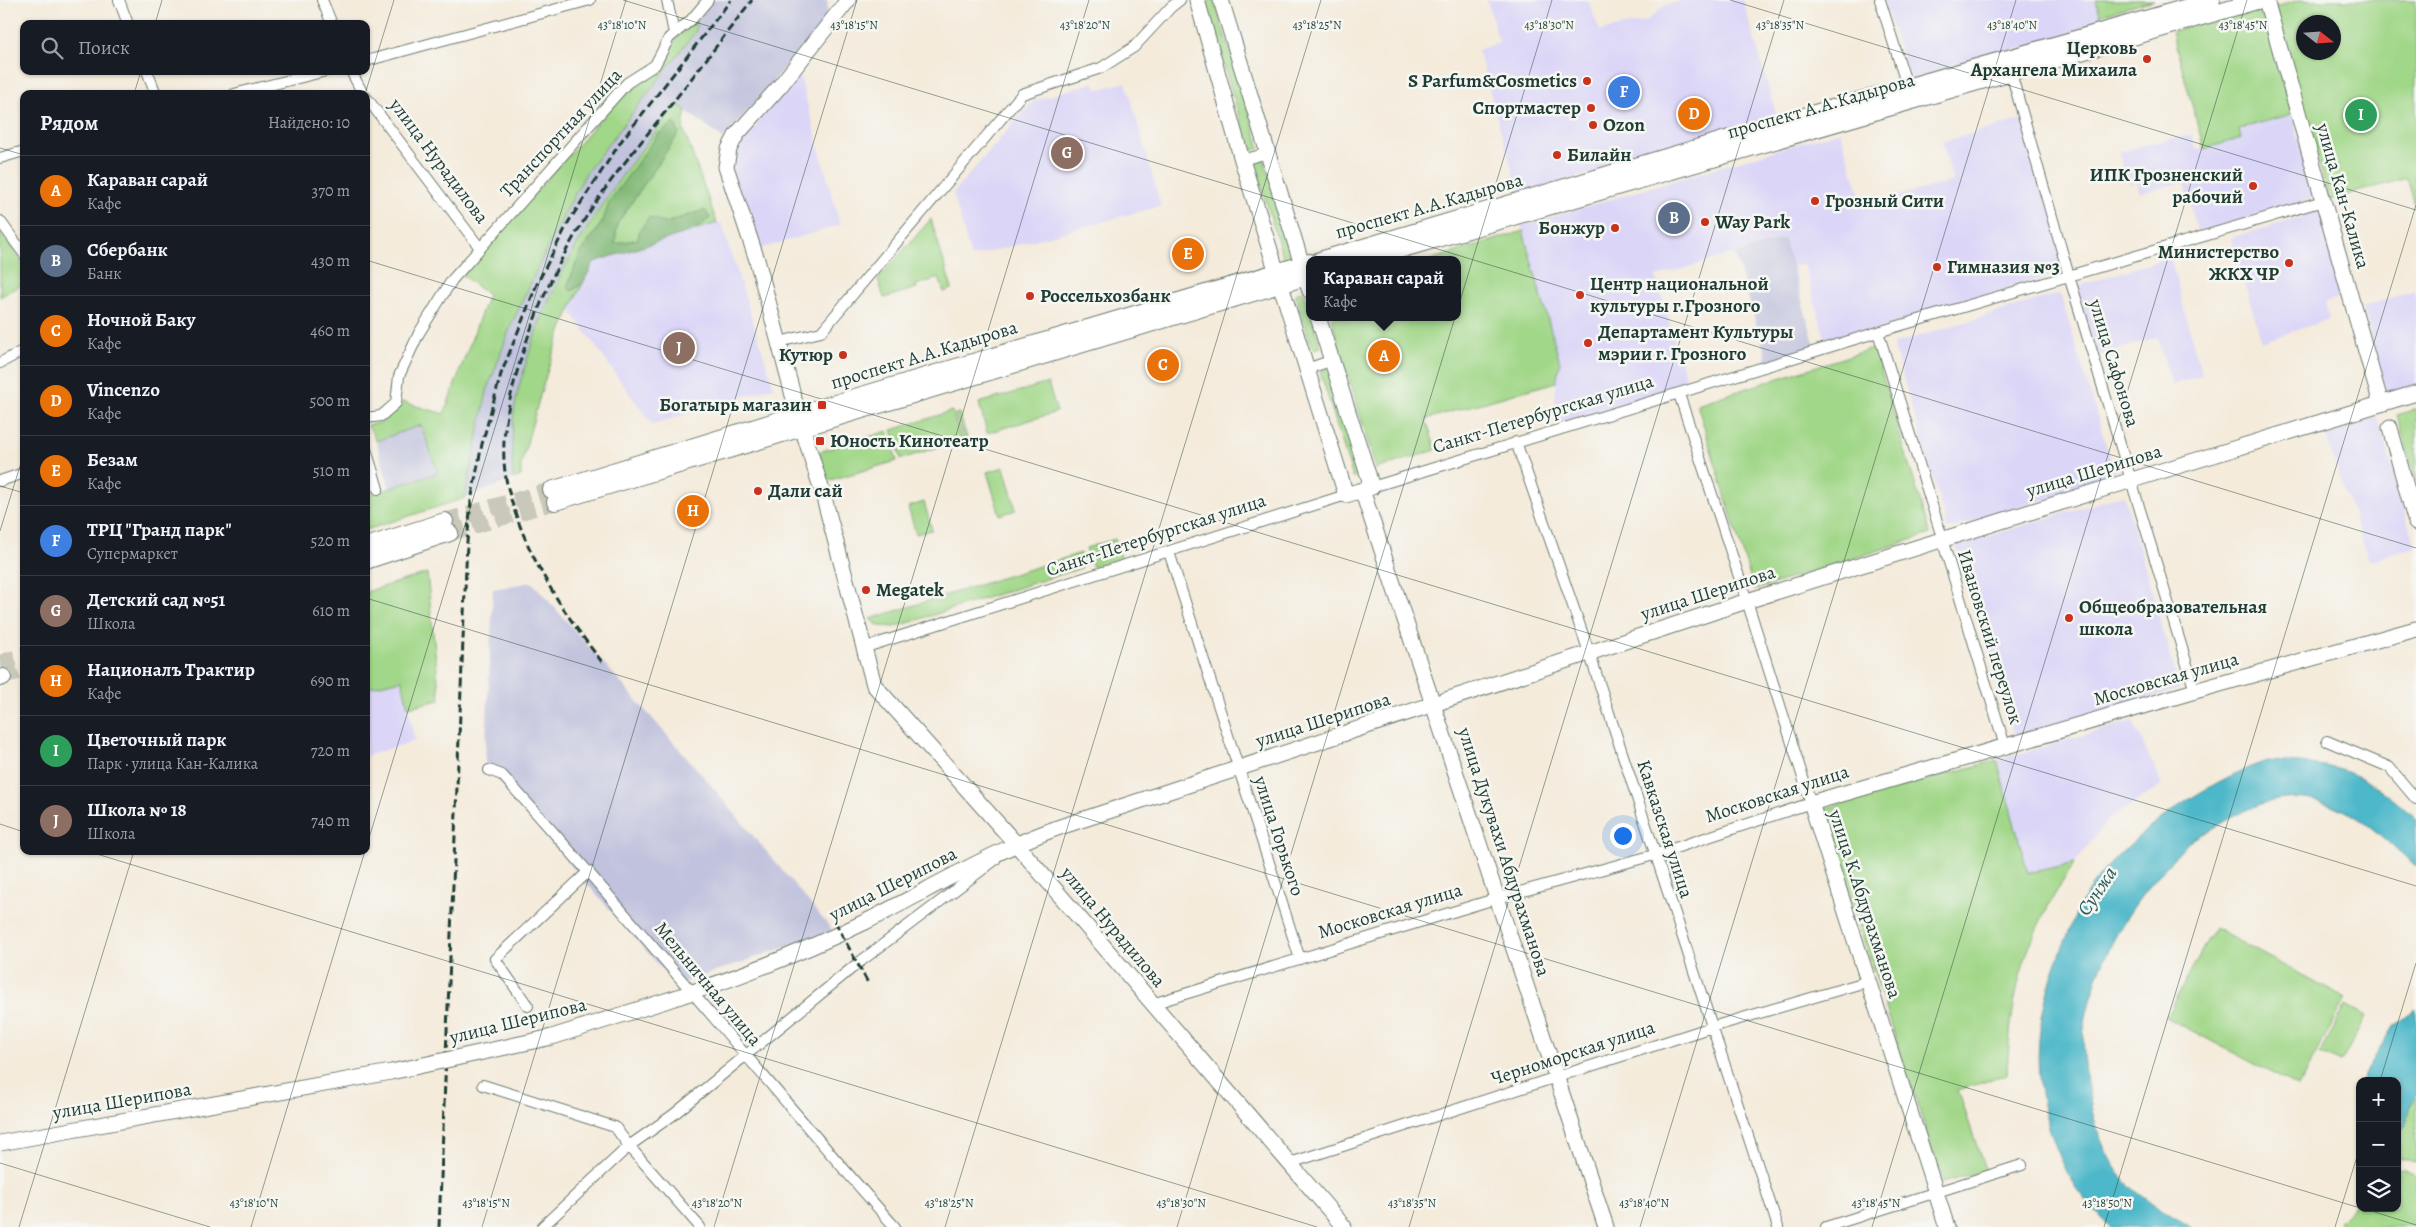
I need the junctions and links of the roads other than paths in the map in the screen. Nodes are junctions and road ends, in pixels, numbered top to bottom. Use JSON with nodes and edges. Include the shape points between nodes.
{"nodes":[{"id":1,"x":119,"y":0,"type":"edge"},
{"id":2,"x":322,"y":0,"type":"edge"},
{"id":3,"x":590,"y":0,"type":"edge"},
{"id":4,"x":667,"y":0,"type":"edge"},
{"id":5,"x":708,"y":0,"type":"edge"},
{"id":6,"x":848,"y":0,"type":"edge"},
{"id":7,"x":1180,"y":0,"type":"edge"},
{"id":8,"x":1197,"y":0,"type":"edge"},
{"id":9,"x":1221,"y":0,"type":"edge"},
{"id":10,"x":1880,"y":0,"type":"edge"},
{"id":11,"x":2212,"y":0,"type":"edge"},
{"id":12,"x":2260,"y":0,"type":"edge"},
{"id":13,"x":2266,"y":0,"type":"edge"},
{"id":14,"x":837,"y":6,"type":"edge"},
{"id":15,"x":126,"y":20,"type":"edge"},
{"id":16,"x":330,"y":20,"type":"edge"},
{"id":17,"x":674,"y":33,"type":"junction"},
{"id":18,"x":370,"y":60,"type":"edge"},
{"id":19,"x":2012,"y":73,"type":"junction"},
{"id":20,"x":149,"y":75,"type":"edge"},
{"id":21,"x":310,"y":75,"type":"edge"},
{"id":22,"x":353,"y":75,"type":"edge"},
{"id":23,"x":1907,"y":86,"type":"junction"},
{"id":24,"x":154,"y":90,"type":"edge"},
{"id":25,"x":250,"y":90,"type":"edge"},
{"id":26,"x":362,"y":90,"type":"edge"},
{"id":27,"x":370,"y":102,"type":"edge"},
{"id":28,"x":20,"y":152,"type":"edge"},
{"id":29,"x":1268,"y":153,"type":"junction"},
{"id":30,"x":0,"y":158,"type":"edge"},
{"id":31,"x":1242,"y":160,"type":"junction"},
{"id":32,"x":2323,"y":201,"type":"junction"},
{"id":33,"x":0,"y":221,"type":"edge"},
{"id":34,"x":20,"y":248,"type":"edge"},
{"id":35,"x":480,"y":248,"type":"junction"},
{"id":36,"x":1333,"y":256,"type":"edge"},
{"id":37,"x":1379,"y":256,"type":"edge"},
{"id":38,"x":1306,"y":268,"type":"edge"},
{"id":39,"x":1306,"y":274,"type":"edge"},
{"id":40,"x":2069,"y":276,"type":"junction"},
{"id":41,"x":1280,"y":277,"type":"junction"},
{"id":42,"x":1319,"y":321,"type":"edge"},
{"id":43,"x":1878,"y":332,"type":"junction"},
{"id":44,"x":779,"y":342,"type":"junction"},
{"id":45,"x":20,"y":352,"type":"edge"},
{"id":46,"x":1330,"y":361,"type":"junction"},
{"id":47,"x":0,"y":363,"type":"edge"},
{"id":48,"x":1307,"y":369,"type":"junction"},
{"id":49,"x":2416,"y":393,"type":"edge"},
{"id":50,"x":1679,"y":394,"type":"junction"},
{"id":51,"x":2381,"y":404,"type":"junction"},
{"id":52,"x":370,"y":417,"type":"edge"},
{"id":53,"x":800,"y":420,"type":"junction"},
{"id":54,"x":2390,"y":428,"type":"dead end"},
{"id":55,"x":1516,"y":442,"type":"junction"},
{"id":56,"x":370,"y":462,"type":"edge"},
{"id":57,"x":20,"y":474,"type":"edge"},
{"id":58,"x":2132,"y":480,"type":"junction"},
{"id":59,"x":0,"y":481,"type":"edge"},
{"id":60,"x":1367,"y":488,"type":"junction"},
{"id":61,"x":378,"y":489,"type":"dead end"},
{"id":62,"x":1346,"y":495,"type":"junction"},
{"id":63,"x":553,"y":496,"type":"tunnel mouth"},
{"id":64,"x":2416,"y":523,"type":"edge"},
{"id":65,"x":1941,"y":535,"type":"junction"},
{"id":66,"x":370,"y":545,"type":"edge"},
{"id":67,"x":1169,"y":552,"type":"junction"},
{"id":68,"x":370,"y":559,"type":"edge"},
{"id":69,"x":1748,"y":601,"type":"junction"},
{"id":70,"x":2416,"y":629,"type":"edge"},
{"id":71,"x":863,"y":648,"type":"junction"},
{"id":72,"x":1589,"y":652,"type":"junction"},
{"id":73,"x":2195,"y":691,"type":"junction"},
{"id":74,"x":1434,"y":705,"type":"junction"},
{"id":75,"x":2327,"y":741,"type":"dead end"},
{"id":76,"x":2005,"y":746,"type":"junction"},
{"id":77,"x":1239,"y":768,"type":"junction"},
{"id":78,"x":489,"y":770,"type":"dead end"},
{"id":79,"x":2416,"y":799,"type":"edge"},
{"id":80,"x":1811,"y":804,"type":"junction"},
{"id":81,"x":1016,"y":844,"type":"junction"},
{"id":82,"x":1654,"y":855,"type":"junction"},
{"id":83,"x":589,"y":871,"type":"junction"},
{"id":84,"x":1498,"y":898,"type":"junction"},
{"id":85,"x":1300,"y":959,"type":"junction"},
{"id":86,"x":1869,"y":981,"type":"junction"},
{"id":87,"x":693,"y":993,"type":"junction"},
{"id":88,"x":1152,"y":1004,"type":"junction"},
{"id":89,"x":528,"y":1006,"type":"dead end"},
{"id":90,"x":1712,"y":1027,"type":"junction"},
{"id":91,"x":746,"y":1056,"type":"junction"},
{"id":92,"x":1558,"y":1076,"type":"junction"},
{"id":93,"x":483,"y":1085,"type":"dead end"},
{"id":94,"x":0,"y":1143,"type":"edge"},
{"id":95,"x":629,"y":1146,"type":"junction"},
{"id":96,"x":1290,"y":1163,"type":"junction"},
{"id":97,"x":2022,"y":1165,"type":"dead end"},
{"id":98,"x":1936,"y":1192,"type":"junction"},
{"id":99,"x":892,"y":1226,"type":"edge"},
{"id":100,"x":542,"y":1227,"type":"edge"},
{"id":101,"x":700,"y":1227,"type":"edge"},
{"id":102,"x":1344,"y":1227,"type":"edge"},
{"id":103,"x":1606,"y":1227,"type":"edge"},
{"id":104,"x":1778,"y":1227,"type":"edge"},
{"id":105,"x":1826,"y":1227,"type":"edge"},
{"id":106,"x":1947,"y":1227,"type":"edge"}],
"edges":[{"from":1,"to":15,"type":"street"},
{"from":2,"to":16,"type":"street"},
{"from":3,"to":18,"type":"street"},
{"from":4,"to":17,"type":"street"},
{"from":5,"to":17,"type":"street","name":"Транспортная улица","via":[[691,20]]},
{"from":6,"to":14,"type":"street","name":"улица Нурадилова"},
{"from":7,"to":44,"type":"street","via":[[1134,47],[1101,68],[1022,94],[821,332]]},
{"from":8,"to":31,"type":"street"},
{"from":9,"to":29,"type":"street"},
{"from":10,"to":23,"type":"street"},
{"from":11,"to":23,"type":"main road","name":"проспект А.А.Кадырова"},
{"from":12,"to":19,"type":"main road","name":"проспект А.А.Кадырова"},
{"from":13,"to":32,"type":"street","name":"улица Кан-Калика"},
{"from":14,"to":44,"type":"street","name":"улица Нурадилова","via":[[780,86],[737,134],[729,149],[728,178]]},
{"from":17,"to":35,"type":"street","name":"Транспортная улица","via":[[655,65],[627,83]]},
{"from":19,"to":37,"type":"main road","name":"проспект А.А.Кадырова"},
{"from":19,"to":40,"type":"street","name":"улица Сафонова"},
{"from":20,"to":24,"type":"street"},
{"from":21,"to":25,"type":"street"},
{"from":22,"to":26,"type":"street","name":"улица Нурадилова"},
{"from":23,"to":36,"type":"main road","name":"проспект А.А.Кадырова"},
{"from":27,"to":35,"type":"street","name":"улица Нурадилова"},
{"from":28,"to":30,"type":"street"},
{"from":29,"to":31,"type":"street"},
{"from":29,"to":38,"type":"street"},
{"from":31,"to":41,"type":"street"},
{"from":32,"to":40,"type":"street","name":"Санкт-Петербургская улица"},
{"from":32,"to":51,"type":"street","name":"улица Кан-Калика"},
{"from":33,"to":34,"type":"street"},
{"from":35,"to":52,"type":"street","name":"Транспортная улица","via":[[452,280],[419,333],[399,376],[396,403],[381,416]]},
{"from":39,"to":41,"type":"main road","name":"проспект А.А.Кадырова"},
{"from":40,"to":43,"type":"street","name":"Санкт-Петербургская улица"},
{"from":40,"to":58,"type":"street","name":"улица Сафонова"},
{"from":41,"to":48,"type":"street"},
{"from":41,"to":53,"type":"main road","name":"проспект А.А.Кадырова"},
{"from":42,"to":46,"type":"street","name":"улица Дукувахи Абдурахманова"},
{"from":43,"to":50,"type":"street","name":"Санкт-Петербургская улица"},
{"from":43,"to":65,"type":"street","name":"Ивановский переулок"},
{"from":44,"to":53,"type":"street","name":"улица Нурадилова"},
{"from":45,"to":47,"type":"street"},
{"from":46,"to":48,"type":"street"},
{"from":46,"to":60,"type":"street","name":"улица Дукувахи Абдурахманова"},
{"from":48,"to":62,"type":"street"},
{"from":49,"to":51,"type":"street","name":"улица Шерипова"},
{"from":50,"to":55,"type":"street","name":"Санкт-Петербургская улица"},
{"from":50,"to":69,"type":"street","name":"улица К.Абдурахманова"},
{"from":51,"to":58,"type":"street","name":"улица Шерипова"},
{"from":53,"to":63,"type":"main road","name":"проспект А.А.Кадырова"},
{"from":53,"to":71,"type":"street","name":"улица Нурадилова"},
{"from":54,"to":64,"type":"street"},
{"from":55,"to":60,"type":"street","name":"Санкт-Петербургская улица"},
{"from":55,"to":72,"type":"street","name":"Кавказская улица"},
{"from":56,"to":61,"type":"street"},
{"from":57,"to":59,"type":"street"},
{"from":58,"to":65,"type":"street","name":"улица Шерипова"},
{"from":58,"to":73,"type":"street","name":"улица Сафонова"},
{"from":60,"to":62,"type":"street","name":"Санкт-Петербургская улица"},
{"from":60,"to":74,"type":"street","name":"улица Дукувахи Абдурахманова"},
{"from":62,"to":67,"type":"street","name":"Санкт-Петербургская улица"},
{"from":65,"to":69,"type":"street","name":"улица Шерипова"},
{"from":65,"to":76,"type":"street","name":"Ивановский переулок"},
{"from":66,"to":68,"type":"main road","via":[[448,527]]},
{"from":67,"to":71,"type":"street","name":"Санкт-Петербургская улица"},
{"from":67,"to":77,"type":"street","name":"улица Горького"},
{"from":69,"to":72,"type":"street","name":"улица Шерипова"},
{"from":69,"to":80,"type":"street","name":"улица К.Абдурахманова"},
{"from":70,"to":73,"type":"street","name":"Московская улица"},
{"from":71,"to":81,"type":"street","name":"улица Нурадилова","via":[[874,685]]},
{"from":72,"to":74,"type":"street","name":"улица Шерипова"},
{"from":72,"to":82,"type":"street","name":"Кавказская улица"},
{"from":73,"to":76,"type":"street","name":"Московская улица"},
{"from":74,"to":77,"type":"street","name":"улица Шерипова"},
{"from":74,"to":84,"type":"street","name":"улица Дукувахи Абдурахманова"},
{"from":75,"to":79,"type":"street","via":[[2390,767]]},
{"from":76,"to":80,"type":"street","name":"Московская улица"},
{"from":77,"to":81,"type":"street","name":"улица Шерипова"},
{"from":77,"to":85,"type":"street","name":"улица Горького"},
{"from":78,"to":83,"type":"street","name":"Мельничная улица","via":[[502,775]]},
{"from":80,"to":82,"type":"street","name":"Московская улица"},
{"from":80,"to":86,"type":"street","name":"улица К.Абдурахманова"},
{"from":81,"to":87,"type":"street","name":"улица Шерипова","via":[[842,933]]},
{"from":81,"to":88,"type":"street","name":"улица Нурадилова"},
{"from":81,"to":91,"type":"street","name":"улица Шерипова","via":[[857,964]]},
{"from":82,"to":84,"type":"street","name":"Московская улица"},
{"from":82,"to":90,"type":"street","name":"Кавказская улица"},
{"from":83,"to":87,"type":"street","name":"Мельничная улица"},
{"from":83,"to":89,"type":"street","via":[[495,959]]},
{"from":84,"to":85,"type":"street","name":"Московская улица"},
{"from":84,"to":92,"type":"street","name":"улица Дукувахи Абдурахманова"},
{"from":85,"to":88,"type":"street","name":"Московская улица"},
{"from":86,"to":90,"type":"street","name":"Черноморская улица"},
{"from":86,"to":98,"type":"street","name":"улица К.Абдурахманова"},
{"from":87,"to":91,"type":"street","name":"Мельничная улица"},
{"from":87,"to":94,"type":"street","name":"улица Шерипова","bridge":true,"via":[[552,1037],[391,1072]]},
{"from":88,"to":96,"type":"street","name":"улица Нурадилова"},
{"from":90,"to":92,"type":"street","name":"Черноморская улица"},
{"from":90,"to":104,"type":"street","name":"Кавказская улица"},
{"from":91,"to":95,"type":"street","name":"улица Шерипова","via":[[673,1116]]},
{"from":91,"to":99,"type":"street","name":"Мельничная улица"},
{"from":92,"to":96,"type":"street","name":"Черноморская улица"},
{"from":92,"to":103,"type":"street","name":"улица Дукувахи Абдурахманова"},
{"from":93,"to":95,"type":"street","via":[[615,1127]]},
{"from":95,"to":100,"type":"street","name":"улица Шерипова"},
{"from":95,"to":101,"type":"street"},
{"from":96,"to":102,"type":"street","name":"улица Нурадилова"},
{"from":97,"to":98,"type":"street"},
{"from":98,"to":105,"type":"street"},
{"from":98,"to":106,"type":"street","name":"улица К.Абдурахманова"}]}
